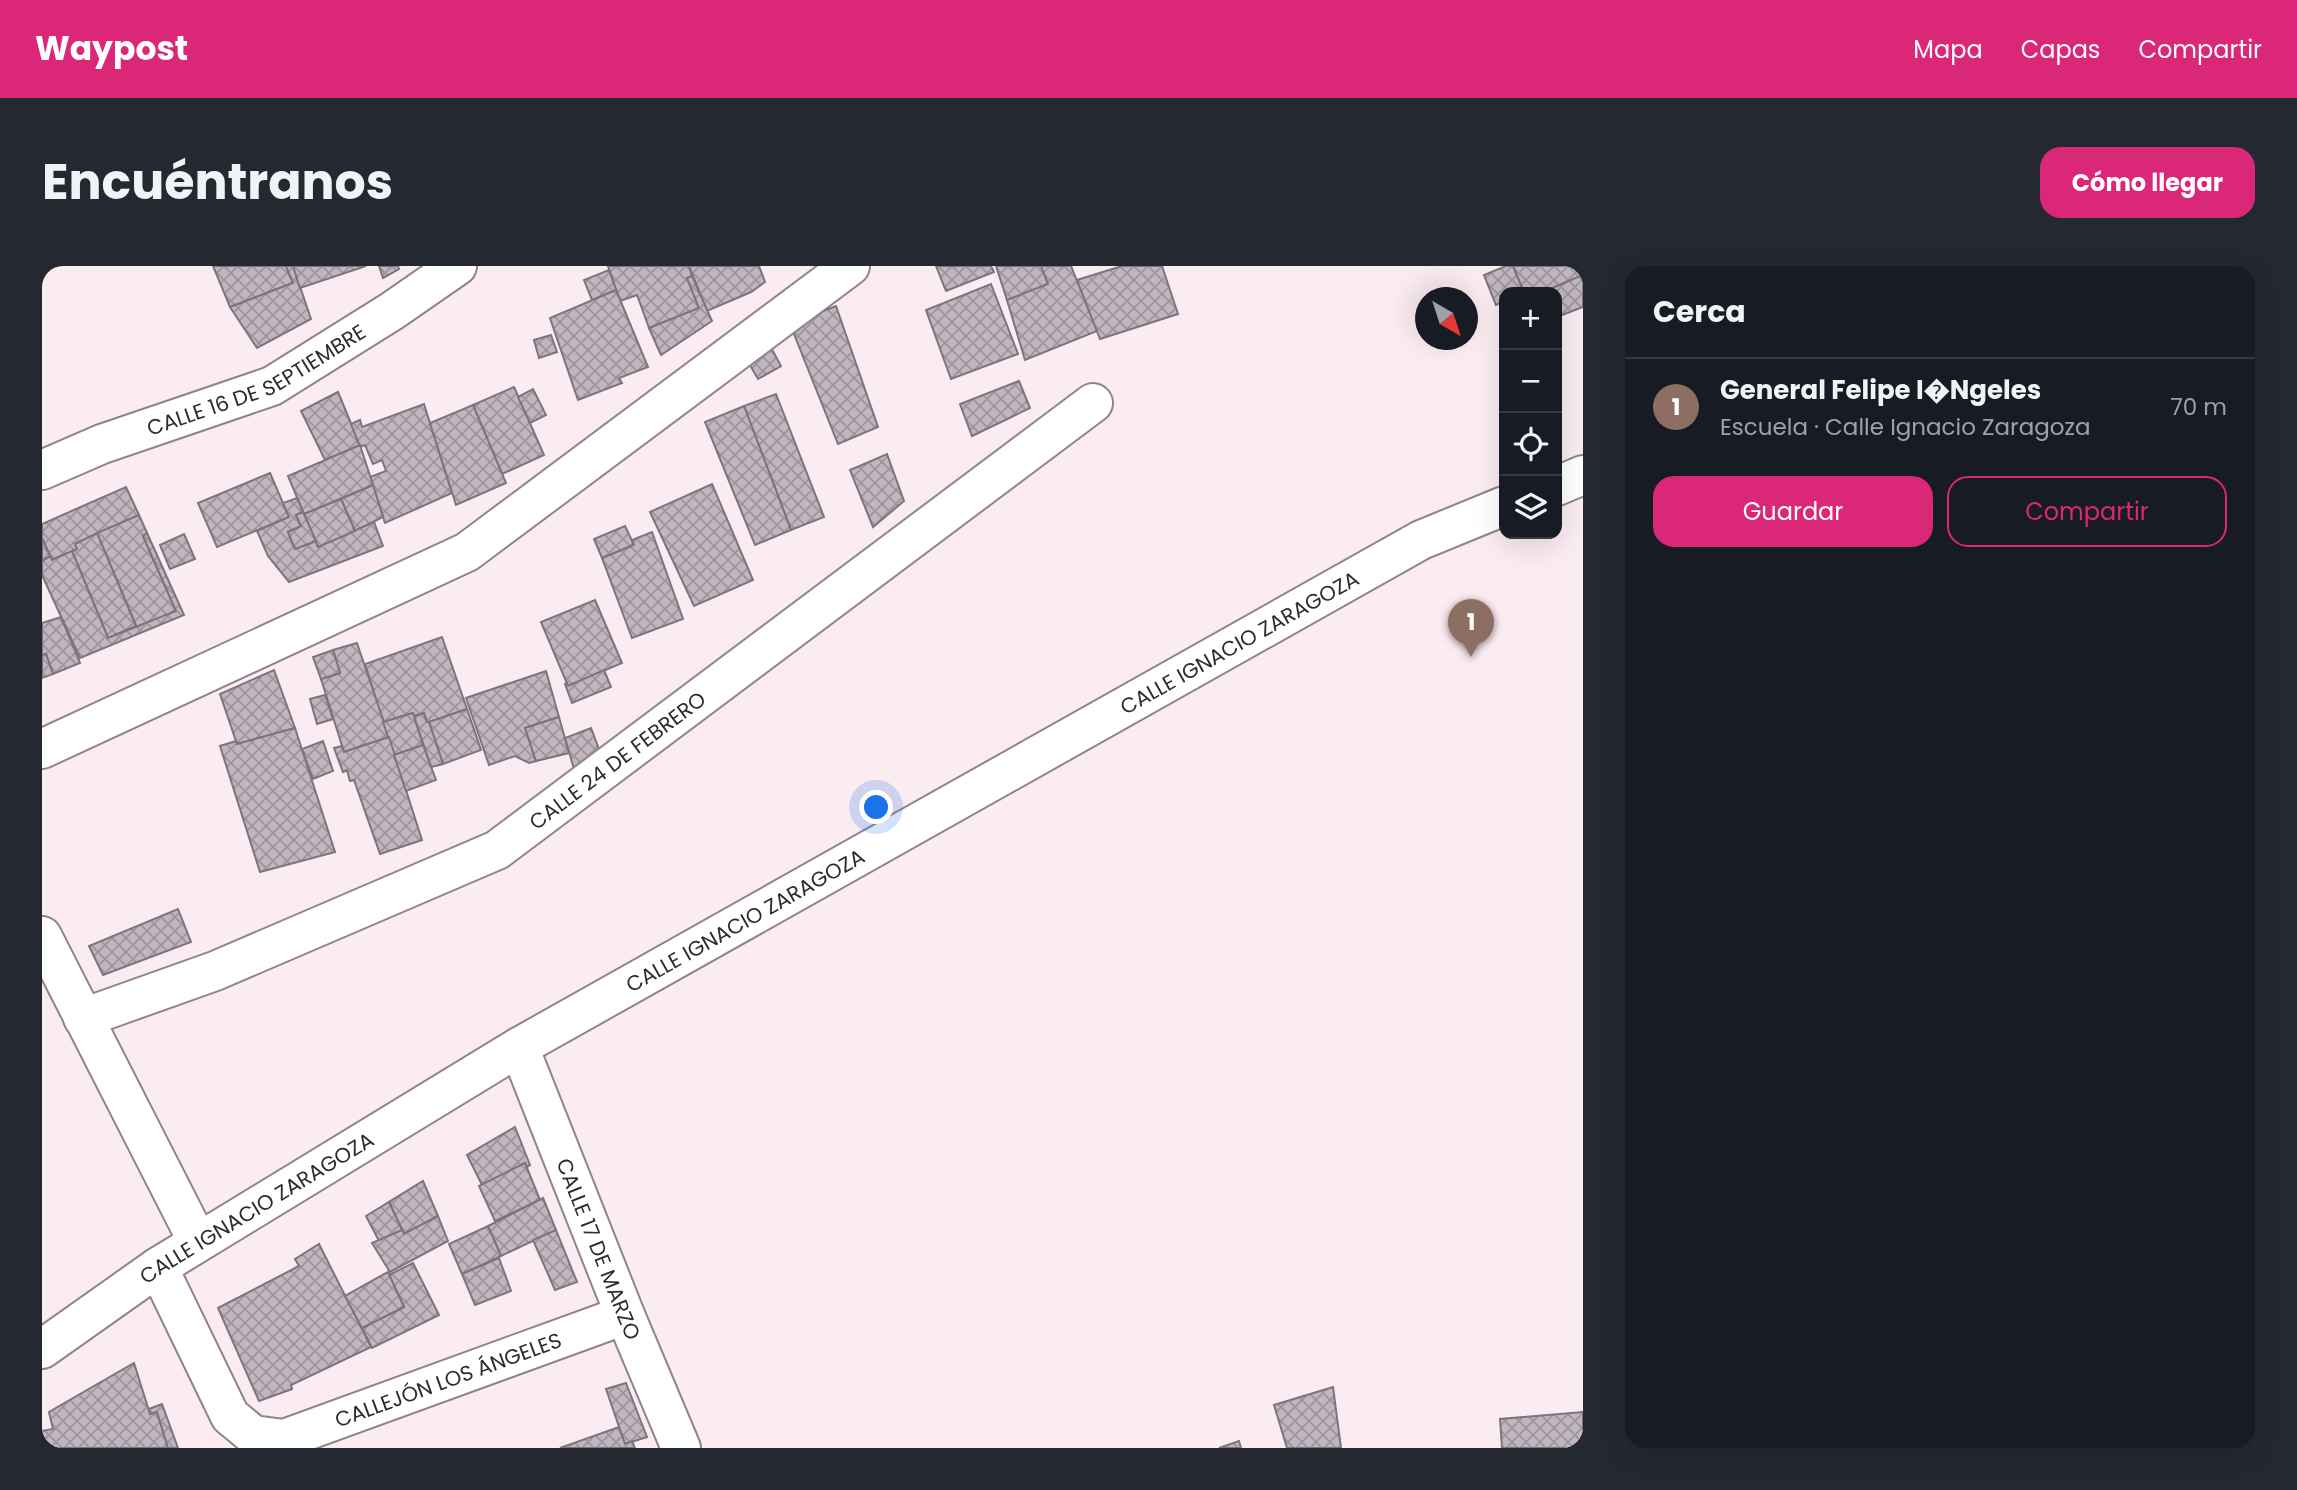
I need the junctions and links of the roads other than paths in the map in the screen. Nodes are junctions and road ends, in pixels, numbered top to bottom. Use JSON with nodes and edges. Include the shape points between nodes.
{"nodes":[{"id":1,"x":457,"y":266,"type":"edge"},
{"id":2,"x":850,"y":266,"type":"edge"},
{"id":3,"x":1093,"y":403,"type":"dead end"},
{"id":4,"x":42,"y":470,"type":"edge"},
{"id":5,"x":1583,"y":475,"type":"edge"},
{"id":6,"x":1562,"y":484,"type":"edge"},
{"id":7,"x":1499,"y":508,"type":"edge"},
{"id":8,"x":42,"y":749,"type":"edge"},
{"id":9,"x":42,"y":936,"type":"edge"},
{"id":10,"x":83,"y":1018,"type":"junction"},
{"id":11,"x":519,"y":1047,"type":"junction"},
{"id":12,"x":198,"y":1242,"type":"junction"},
{"id":13,"x":158,"y":1267,"type":"junction"},
{"id":14,"x":625,"y":1315,"type":"junction"},
{"id":15,"x":42,"y":1349,"type":"edge"},
{"id":16,"x":681,"y":1448,"type":"edge"}],
"edges":[{"from":1,"to":4,"type":"street","name":"CALLE 16 DE SEPTIEMBRE","via":[[272,386],[102,444]]},
{"from":2,"to":8,"type":"street","via":[[467,552]]},
{"from":3,"to":10,"type":"street","name":"CALLE 24 DE FEBRERO","via":[[496,850],[215,971]]},
{"from":5,"to":6,"type":"street"},
{"from":7,"to":11,"type":"street","name":"CALLE IGNACIO ZARAGOZA","via":[[1421,540]]},
{"from":9,"to":10,"type":"street"},
{"from":10,"to":12,"type":"street"},
{"from":11,"to":12,"type":"street","name":"CALLE IGNACIO ZARAGOZA"},
{"from":11,"to":14,"type":"street","name":"CALLE 17 DE MARZO"},
{"from":12,"to":13,"type":"street","name":"CALLE IGNACIO ZARAGOZA"},
{"from":13,"to":14,"type":"street","name":"CALLEJÓN LOS ÁNGELES","via":[[230,1416],[253,1435],[284,1439]]},
{"from":13,"to":15,"type":"street","name":"CALLE IGNACIO ZARAGOZA"},
{"from":14,"to":16,"type":"street","name":"CALLE 17 DE MARZO"}]}
